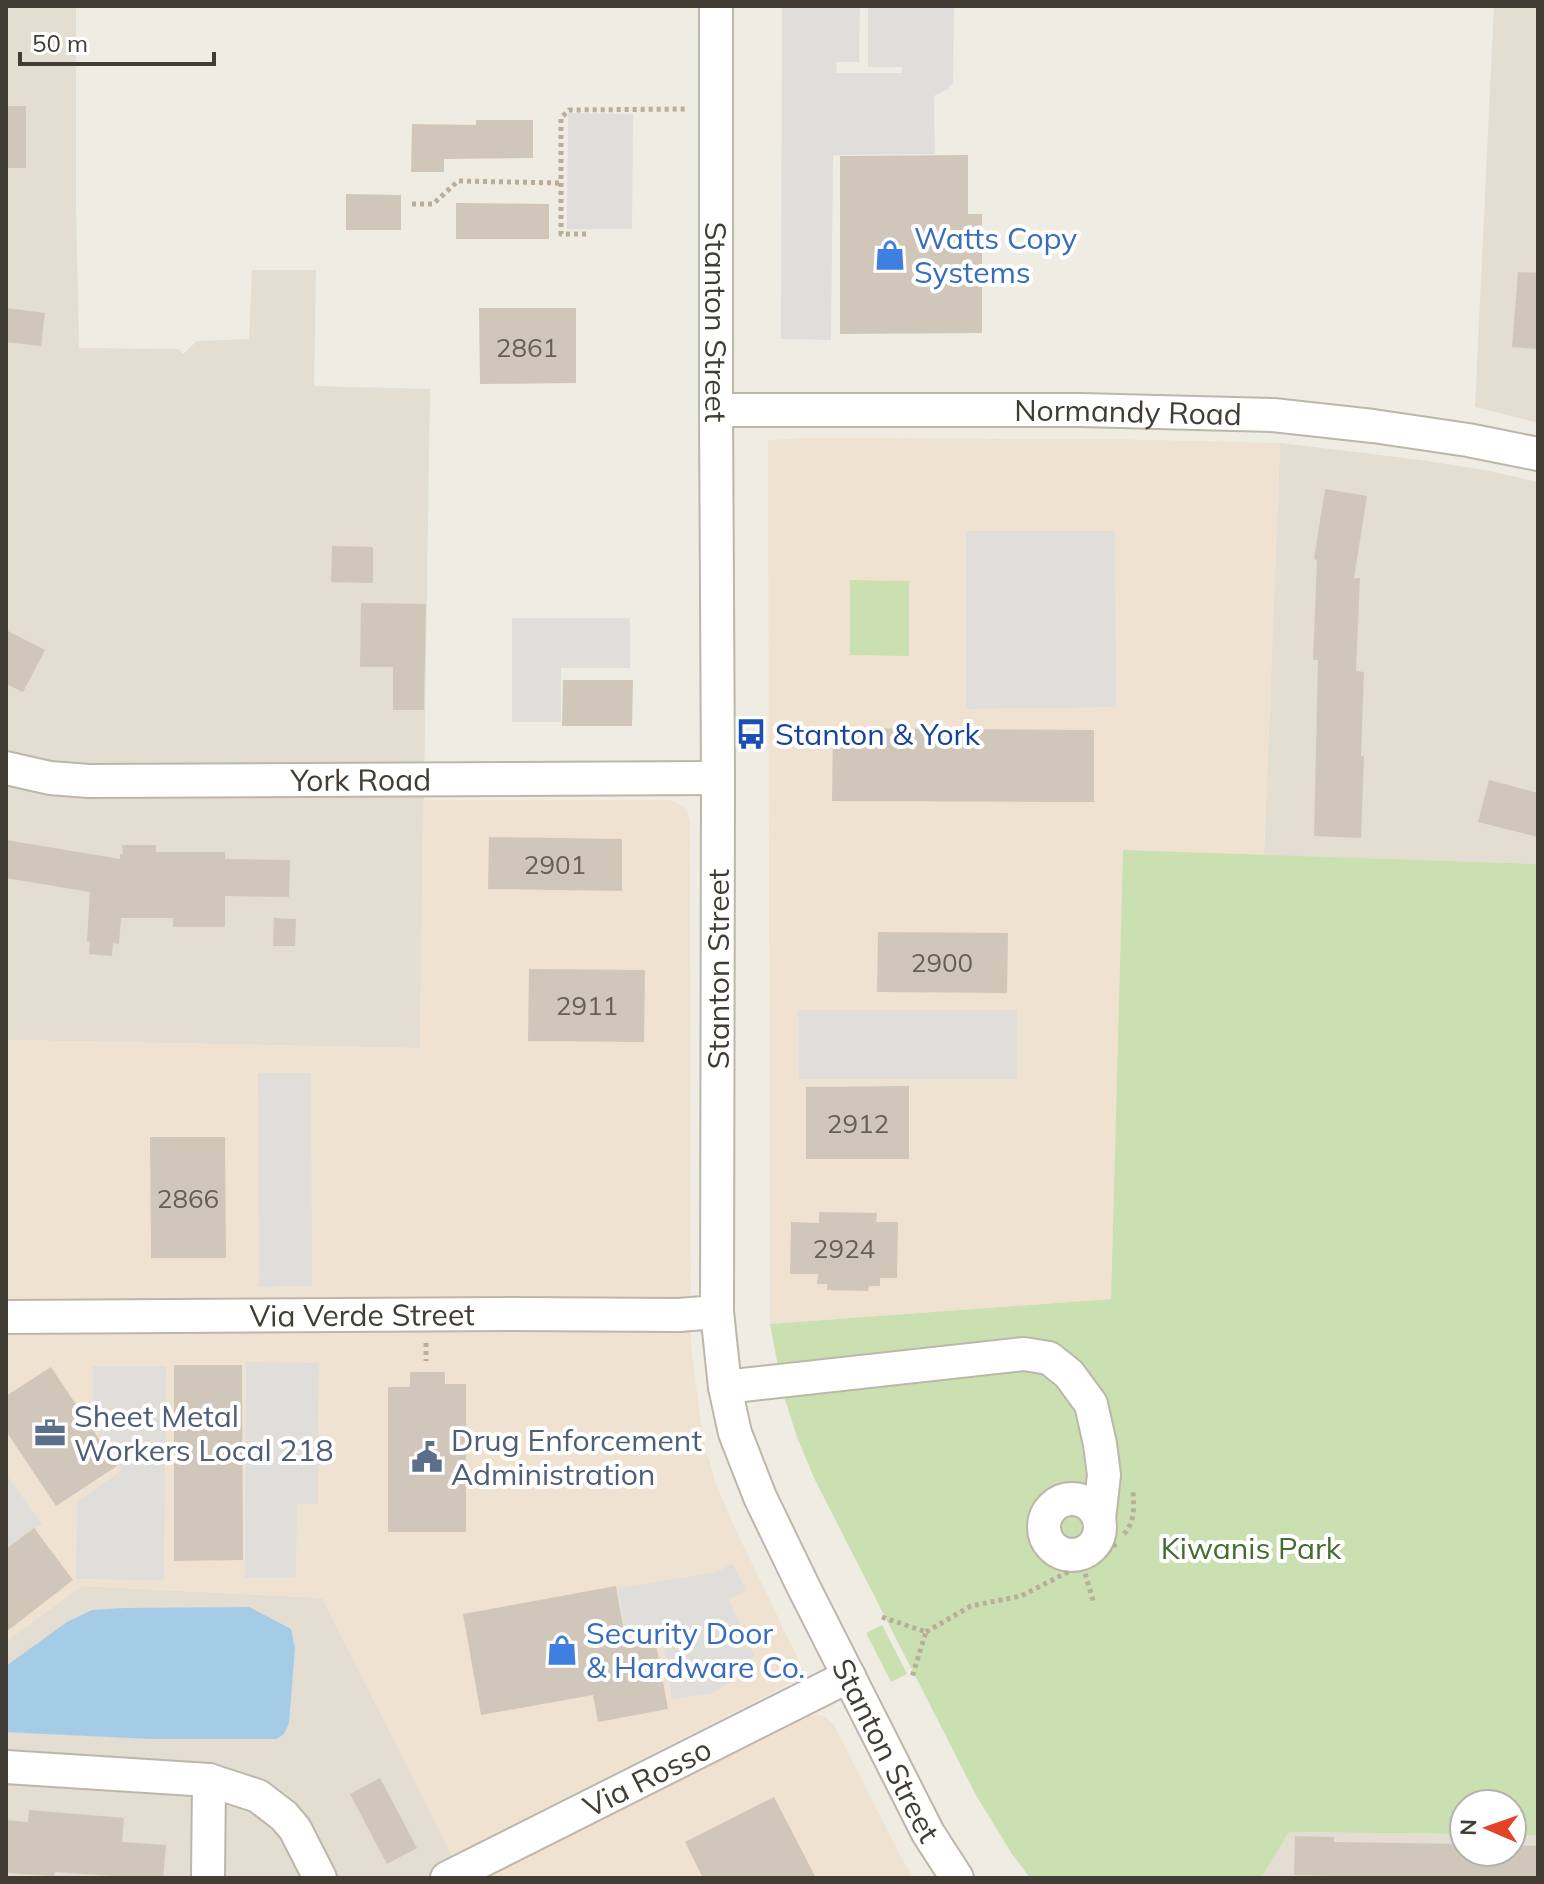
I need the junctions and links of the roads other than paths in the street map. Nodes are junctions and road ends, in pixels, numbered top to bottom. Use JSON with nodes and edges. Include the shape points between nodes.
{"nodes":[{"id":1,"x":716,"y":6,"type":"edge"},
{"id":2,"x":716,"y":410,"type":"junction"},
{"id":3,"x":1538,"y":454,"type":"edge"},
{"id":4,"x":6,"y":768,"type":"edge"},
{"id":5,"x":718,"y":778,"type":"junction"},
{"id":6,"x":717,"y":1312,"type":"junction"},
{"id":7,"x":6,"y":1317,"type":"edge"},
{"id":8,"x":725,"y":1387,"type":"junction"},
{"id":9,"x":1099,"y":1519,"type":"dead end"},
{"id":10,"x":849,"y":1676,"type":"junction"},
{"id":11,"x":6,"y":1767,"type":"edge"},
{"id":12,"x":209,"y":1780,"type":"junction"},
{"id":13,"x":208,"y":1878,"type":"edge"},
{"id":14,"x":320,"y":1878,"type":"edge"},
{"id":15,"x":447,"y":1878,"type":"edge"},
{"id":16,"x":957,"y":1878,"type":"edge"}],
"edges":[{"from":1,"to":2,"type":"street","name":"Stanton Street"},
{"from":2,"to":3,"type":"street","name":"Normandy Road","via":[[1273,415]]},
{"from":2,"to":5,"type":"street","name":"Stanton Street"},
{"from":4,"to":5,"type":"street","name":"York Road","via":[[89,781]]},
{"from":5,"to":6,"type":"street","name":"Stanton Street"},
{"from":6,"to":7,"type":"street","name":"Via Verde Street"},
{"from":6,"to":8,"type":"street","name":"Stanton Street"},
{"from":8,"to":9,"type":"street","via":[[1024,1354],[1049,1358],[1091,1404],[1104,1475]]},
{"from":8,"to":10,"type":"street","name":"Stanton Street","via":[[735,1433],[760,1497]]},
{"from":10,"to":15,"type":"street","name":"Via Rosso"},
{"from":10,"to":16,"type":"street","name":"Stanton Street","via":[[928,1833]]},
{"from":11,"to":12,"type":"street"},
{"from":12,"to":13,"type":"street"},
{"from":12,"to":14,"type":"street","via":[[258,1796],[284,1816]]}]}
